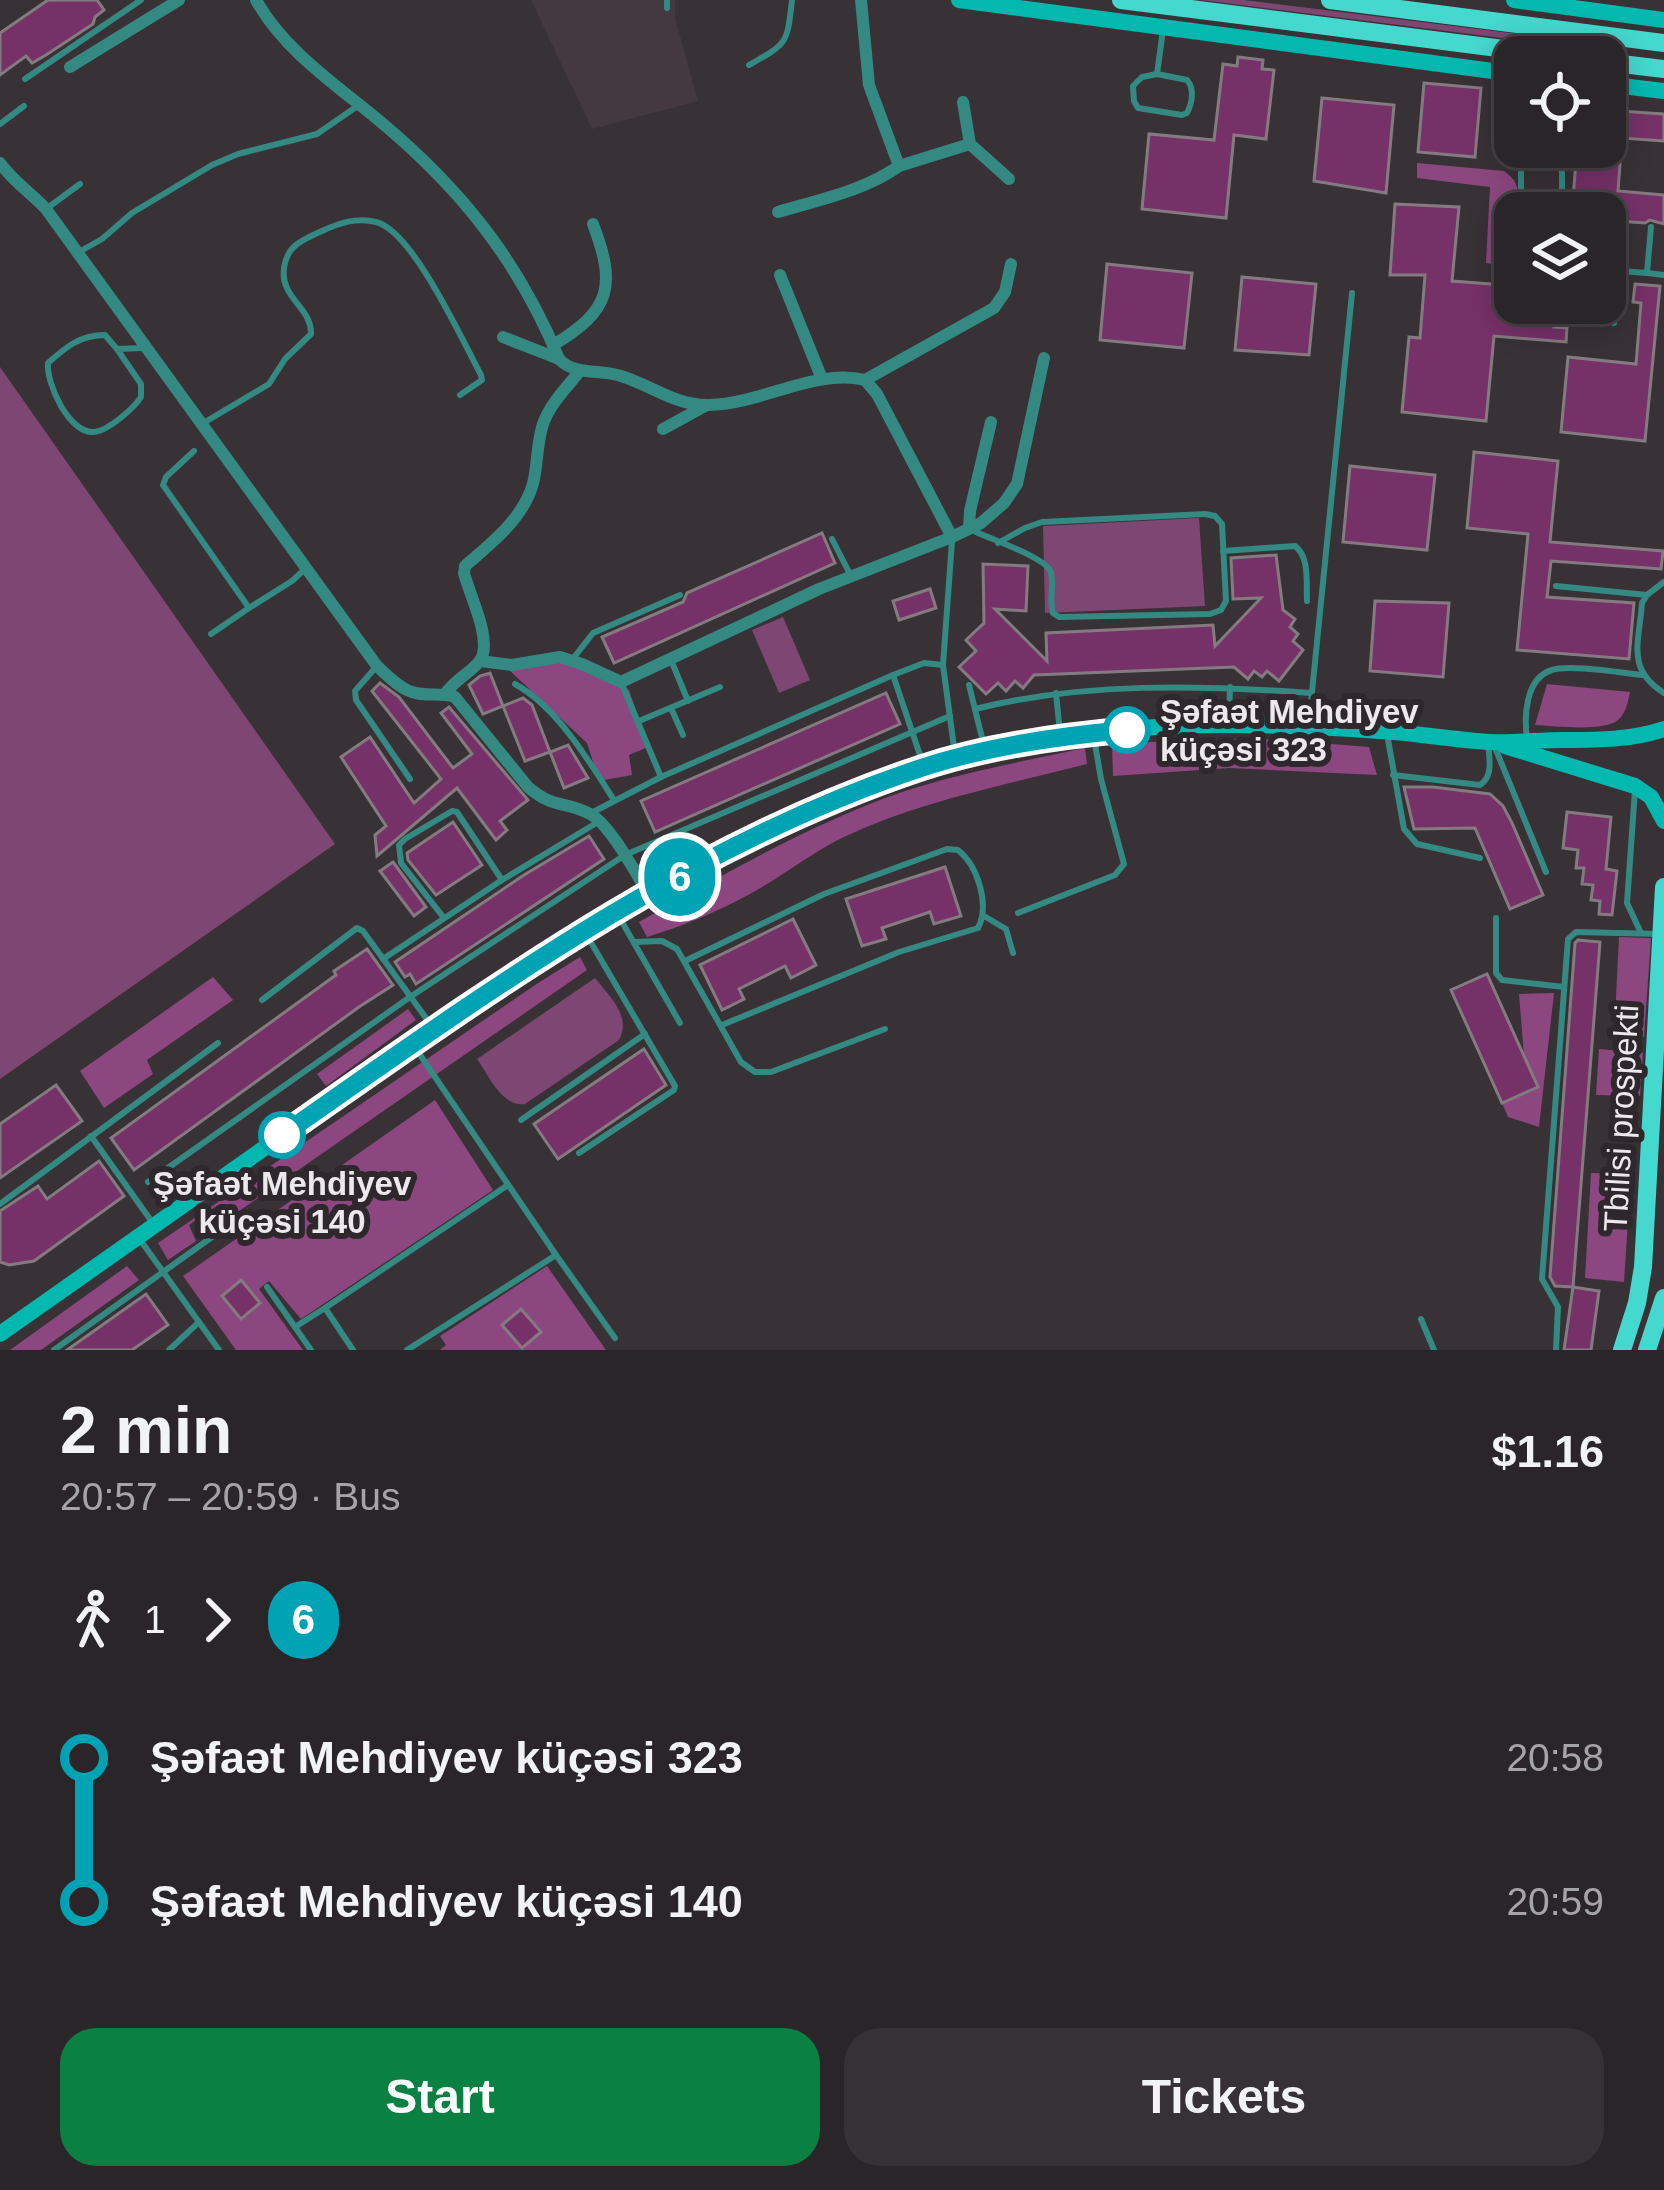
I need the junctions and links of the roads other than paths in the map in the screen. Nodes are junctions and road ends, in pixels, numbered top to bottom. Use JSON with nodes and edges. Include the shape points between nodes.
{"nodes":[{"id":1,"x":141,"y":0,"type":"edge"},
{"id":2,"x":178,"y":0,"type":"edge"},
{"id":3,"x":256,"y":0,"type":"edge"},
{"id":4,"x":792,"y":0,"type":"edge"},
{"id":5,"x":861,"y":0,"type":"edge"},
{"id":6,"x":959,"y":0,"type":"edge"},
{"id":7,"x":1120,"y":0,"type":"edge"},
{"id":8,"x":1330,"y":0,"type":"edge"},
{"id":9,"x":1514,"y":0,"type":"edge"},
{"id":10,"x":1635,"y":16,"type":"junction"},
{"id":11,"x":1664,"y":20,"type":"edge"},
{"id":12,"x":1164,"y":26,"type":"junction"},
{"id":13,"x":1664,"y":34,"type":"edge"},
{"id":14,"x":1664,"y":43,"type":"edge"},
{"id":15,"x":1494,"y":48,"type":"edge"},
{"id":16,"x":1626,"y":64,"type":"edge"},
{"id":17,"x":749,"y":65,"type":"dead end"},
{"id":18,"x":70,"y":67,"type":"dead end"},
{"id":19,"x":1664,"y":69,"type":"edge"},
{"id":20,"x":1494,"y":71,"type":"edge"},
{"id":21,"x":1157,"y":74,"type":"junction"},
{"id":22,"x":25,"y":79,"type":"dead end"},
{"id":23,"x":1628,"y":86,"type":"joint"},
{"id":24,"x":1664,"y":91,"type":"edge"},
{"id":25,"x":963,"y":102,"type":"dead end"},
{"id":26,"x":358,"y":105,"type":"junction"},
{"id":27,"x":24,"y":106,"type":"dead end"},
{"id":28,"x":0,"y":124,"type":"edge"},
{"id":29,"x":970,"y":144,"type":"junction"},
{"id":30,"x":0,"y":163,"type":"edge"},
{"id":31,"x":898,"y":166,"type":"junction"},
{"id":32,"x":1009,"y":179,"type":"dead end"},
{"id":33,"x":80,"y":184,"type":"dead end"},
{"id":34,"x":46,"y":209,"type":"junction"},
{"id":35,"x":778,"y":212,"type":"dead end"},
{"id":36,"x":593,"y":224,"type":"dead end"},
{"id":37,"x":1651,"y":227,"type":"dead end"},
{"id":38,"x":78,"y":253,"type":"junction"},
{"id":39,"x":1011,"y":264,"type":"dead end"},
{"id":40,"x":1626,"y":272,"type":"edge"},
{"id":41,"x":1647,"y":274,"type":"junction"},
{"id":42,"x":780,"y":275,"type":"dead end"},
{"id":43,"x":1664,"y":275,"type":"edge"},
{"id":44,"x":1352,"y":293,"type":"dead end"},
{"id":45,"x":503,"y":337,"type":"dead end"},
{"id":46,"x":146,"y":348,"type":"junction"},
{"id":47,"x":116,"y":349,"type":"junction"},
{"id":48,"x":556,"y":352,"type":"junction"},
{"id":49,"x":1044,"y":358,"type":"dead end"},
{"id":50,"x":580,"y":370,"type":"junction"},
{"id":51,"x":822,"y":379,"type":"junction"},
{"id":52,"x":865,"y":380,"type":"junction"},
{"id":53,"x":460,"y":395,"type":"dead end"},
{"id":54,"x":706,"y":406,"type":"junction"},
{"id":55,"x":991,"y":422,"type":"dead end"},
{"id":56,"x":202,"y":424,"type":"junction"},
{"id":57,"x":663,"y":429,"type":"dead end"},
{"id":58,"x":194,"y":451,"type":"dead end"},
{"id":59,"x":970,"y":529,"type":"junction"},
{"id":60,"x":952,"y":538,"type":"junction"},
{"id":61,"x":832,"y":539,"type":"dead end"},
{"id":62,"x":998,"y":543,"type":"junction"},
{"id":63,"x":1223,"y":551,"type":"junction"},
{"id":64,"x":306,"y":568,"type":"junction"},
{"id":65,"x":851,"y":576,"type":"junction"},
{"id":66,"x":1664,"y":583,"type":"edge"},
{"id":67,"x":1556,"y":586,"type":"dead end"},
{"id":68,"x":680,"y":595,"type":"dead end"},
{"id":69,"x":1647,"y":595,"type":"junction"},
{"id":70,"x":1307,"y":601,"type":"dead end"},
{"id":71,"x":249,"y":608,"type":"junction"},
{"id":72,"x":211,"y":634,"type":"dead end"},
{"id":73,"x":670,"y":657,"type":"junction"},
{"id":74,"x":572,"y":660,"type":"junction"},
{"id":75,"x":480,"y":662,"type":"junction"},
{"id":76,"x":943,"y":665,"type":"junction"},
{"id":77,"x":377,"y":666,"type":"junction"},
{"id":78,"x":893,"y":675,"type":"junction"},
{"id":79,"x":1642,"y":675,"type":"junction"},
{"id":80,"x":620,"y":682,"type":"junction"},
{"id":81,"x":515,"y":684,"type":"dead end"},
{"id":82,"x":969,"y":685,"type":"dead end"},
{"id":83,"x":720,"y":687,"type":"dead end"},
{"id":84,"x":1229,"y":687,"type":"junction"},
{"id":85,"x":1056,"y":692,"type":"junction"},
{"id":86,"x":446,"y":693,"type":"junction"},
{"id":87,"x":1312,"y":693,"type":"junction"},
{"id":88,"x":1664,"y":693,"type":"edge"},
{"id":89,"x":688,"y":700,"type":"junction"},
{"id":90,"x":671,"y":707,"type":"junction"},
{"id":91,"x":975,"y":709,"type":"junction"},
{"id":92,"x":950,"y":716,"type":"junction"},
{"id":93,"x":639,"y":721,"type":"junction"},
{"id":94,"x":1229,"y":724,"type":"junction"},
{"id":95,"x":1309,"y":726,"type":"junction"},
{"id":96,"x":1664,"y":729,"type":"edge"},
{"id":97,"x":1387,"y":731,"type":"junction"},
{"id":98,"x":912,"y":732,"type":"junction"},
{"id":99,"x":1094,"y":733,"type":"junction"},
{"id":100,"x":683,"y":735,"type":"dead end"},
{"id":101,"x":1060,"y":737,"type":"junction"},
{"id":102,"x":1490,"y":742,"type":"junction"},
{"id":103,"x":1528,"y":747,"type":"junction"},
{"id":104,"x":985,"y":750,"type":"junction"},
{"id":105,"x":956,"y":758,"type":"junction"},
{"id":106,"x":924,"y":767,"type":"junction"},
{"id":107,"x":1393,"y":776,"type":"junction"},
{"id":108,"x":662,"y":777,"type":"junction"},
{"id":109,"x":410,"y":778,"type":"dead end"},
{"id":110,"x":1635,"y":786,"type":"junction"},
{"id":111,"x":614,"y":800,"type":"junction"},
{"id":112,"x":595,"y":818,"type":"junction"},
{"id":113,"x":1664,"y":820,"type":"edge"},
{"id":114,"x":625,"y":855,"type":"junction"},
{"id":115,"x":1480,"y":858,"type":"dead end"},
{"id":116,"x":1546,"y":872,"type":"dead end"},
{"id":117,"x":502,"y":880,"type":"junction"},
{"id":118,"x":1664,"y":887,"type":"edge"},
{"id":119,"x":648,"y":893,"type":"junction"},
{"id":120,"x":616,"y":911,"type":"junction"},
{"id":121,"x":1018,"y":913,"type":"dead end"},
{"id":122,"x":984,"y":916,"type":"junction"},
{"id":123,"x":444,"y":918,"type":"junction"},
{"id":124,"x":1496,"y":918,"type":"dead end"},
{"id":125,"x":584,"y":931,"type":"junction"},
{"id":126,"x":1651,"y":933,"type":"edge"},
{"id":127,"x":634,"y":942,"type":"junction"},
{"id":128,"x":1013,"y":952,"type":"dead end"},
{"id":129,"x":383,"y":959,"type":"junction"},
{"id":130,"x":685,"y":961,"type":"junction"},
{"id":131,"x":1564,"y":987,"type":"junction"},
{"id":132,"x":410,"y":997,"type":"junction"},
{"id":133,"x":262,"y":1000,"type":"dead end"},
{"id":134,"x":680,"y":1023,"type":"dead end"},
{"id":135,"x":722,"y":1025,"type":"junction"},
{"id":136,"x":434,"y":1029,"type":"junction"},
{"id":137,"x":885,"y":1029,"type":"dead end"},
{"id":138,"x":645,"y":1034,"type":"junction"},
{"id":139,"x":218,"y":1043,"type":"dead end"},
{"id":140,"x":412,"y":1044,"type":"junction"},
{"id":141,"x":1653,"y":1061,"type":"junction"},
{"id":142,"x":1664,"y":1090,"type":"edge"},
{"id":143,"x":521,"y":1120,"type":"dead end"},
{"id":144,"x":91,"y":1136,"type":"junction"},
{"id":145,"x":579,"y":1153,"type":"dead end"},
{"id":146,"x":148,"y":1182,"type":"dead end"},
{"id":147,"x":508,"y":1185,"type":"junction"},
{"id":148,"x":0,"y":1204,"type":"edge"},
{"id":149,"x":247,"y":1212,"type":"dead end"},
{"id":150,"x":154,"y":1225,"type":"junction"},
{"id":151,"x":138,"y":1237,"type":"junction"},
{"id":152,"x":556,"y":1255,"type":"junction"},
{"id":153,"x":162,"y":1271,"type":"junction"},
{"id":154,"x":267,"y":1287,"type":"dead end"},
{"id":155,"x":1664,"y":1298,"type":"edge"},
{"id":156,"x":325,"y":1308,"type":"junction"},
{"id":157,"x":1421,"y":1319,"type":"dead end"},
{"id":158,"x":199,"y":1322,"type":"junction"},
{"id":159,"x":295,"y":1327,"type":"junction"},
{"id":160,"x":0,"y":1334,"type":"edge"},
{"id":161,"x":615,"y":1338,"type":"dead end"},
{"id":162,"x":54,"y":1350,"type":"edge"},
{"id":163,"x":169,"y":1350,"type":"edge"},
{"id":164,"x":219,"y":1350,"type":"edge"},
{"id":165,"x":311,"y":1350,"type":"edge"},
{"id":166,"x":352,"y":1350,"type":"edge"},
{"id":167,"x":406,"y":1350,"type":"edge"},
{"id":168,"x":1434,"y":1350,"type":"edge"},
{"id":169,"x":1556,"y":1350,"type":"edge"},
{"id":170,"x":1622,"y":1350,"type":"edge"},
{"id":171,"x":1647,"y":1350,"type":"edge"}],
"edges":[{"from":1,"to":22,"type":"lane"},
{"from":2,"to":18,"type":"street"},
{"from":3,"to":26,"type":"street","via":[[296,51]]},
{"from":4,"to":17,"type":"lane","via":[[788,38]]},
{"from":5,"to":31,"type":"street","via":[[869,85]]},
{"from":6,"to":12,"type":"main road"},
{"from":7,"to":15,"type":"main road"},
{"from":8,"to":14,"type":"main road"},
{"from":9,"to":10,"type":"main road"},
{"from":10,"to":11,"type":"main road"},
{"from":10,"to":13,"type":"main road"},
{"from":12,"to":20,"type":"main road"},
{"from":12,"to":21,"type":"lane"},
{"from":16,"to":19,"type":"main road","bridge":true},
{"from":19,"to":23,"type":"main road"},
{"from":21,"to":21,"type":"lane","via":[[1191,84],[1187,113],[1138,108],[1132,86]]},
{"from":23,"to":24,"type":"main road"},
{"from":25,"to":29,"type":"street"},
{"from":26,"to":38,"type":"lane","via":[[317,134],[212,165]]},
{"from":26,"to":48,"type":"street","via":[[466,203],[519,275]]},
{"from":27,"to":28,"type":"lane"},
{"from":29,"to":31,"type":"street"},
{"from":29,"to":32,"type":"street"},
{"from":30,"to":34,"type":"street"},
{"from":31,"to":35,"type":"street"},
{"from":33,"to":34,"type":"lane"},
{"from":34,"to":38,"type":"street"},
{"from":36,"to":48,"type":"street","via":[[607,264],[603,298]]},
{"from":37,"to":41,"type":"lane"},
{"from":38,"to":46,"type":"street"},
{"from":39,"to":52,"type":"street","via":[[994,308]]},
{"from":40,"to":41,"type":"lane"},
{"from":41,"to":43,"type":"lane"},
{"from":42,"to":51,"type":"street"},
{"from":44,"to":87,"type":"lane"},
{"from":45,"to":48,"type":"street"},
{"from":46,"to":47,"type":"lane"},
{"from":46,"to":56,"type":"street"},
{"from":47,"to":47,"type":"lane","via":[[105,335],[91,335],[48,363],[62,409],[88,432],[128,413],[141,397],[141,384]]},
{"from":48,"to":50,"type":"street"},
{"from":49,"to":59,"type":"street","via":[[1018,484]]},
{"from":50,"to":54,"type":"street"},
{"from":50,"to":75,"type":"street","via":[[547,414],[526,502],[465,566],[483,637]]},
{"from":51,"to":52,"type":"street"},
{"from":51,"to":54,"type":"street"},
{"from":52,"to":60,"type":"street"},
{"from":53,"to":56,"type":"lane","via":[[481,375],[418,261],[389,228],[339,222],[298,242],[284,264],[284,287],[310,334],[269,383]]},
{"from":54,"to":57,"type":"street"},
{"from":55,"to":59,"type":"street"},
{"from":56,"to":64,"type":"street"},
{"from":58,"to":71,"type":"lane","via":[[163,485]]},
{"from":59,"to":60,"type":"street"},
{"from":59,"to":62,"type":"lane"},
{"from":60,"to":65,"type":"street"},
{"from":60,"to":76,"type":"lane"},
{"from":61,"to":65,"type":"lane"},
{"from":62,"to":63,"type":"lane","via":[[1042,522],[1205,514],[1222,524]]},
{"from":62,"to":63,"type":"lane","via":[[1048,565],[1050,605],[1059,617],[1221,610]]},
{"from":63,"to":70,"type":"lane","via":[[1294,546],[1304,558]]},
{"from":64,"to":71,"type":"lane"},
{"from":64,"to":77,"type":"street"},
{"from":65,"to":73,"type":"street"},
{"from":66,"to":69,"type":"lane"},
{"from":67,"to":69,"type":"lane"},
{"from":68,"to":74,"type":"lane","via":[[593,633]]},
{"from":69,"to":79,"type":"lane"},
{"from":71,"to":72,"type":"lane"},
{"from":73,"to":80,"type":"street"},
{"from":73,"to":89,"type":"lane"},
{"from":74,"to":75,"type":"street"},
{"from":74,"to":80,"type":"street"},
{"from":75,"to":86,"type":"street"},
{"from":76,"to":78,"type":"lane"},
{"from":76,"to":92,"type":"lane"},
{"from":77,"to":86,"type":"street","via":[[415,694]]},
{"from":77,"to":109,"type":"lane","via":[[356,700]]},
{"from":78,"to":98,"type":"lane"},
{"from":78,"to":108,"type":"lane"},
{"from":79,"to":88,"type":"lane"},
{"from":79,"to":103,"type":"lane","via":[[1545,673],[1529,700]]},
{"from":80,"to":93,"type":"lane"},
{"from":81,"to":111,"type":"lane","via":[[580,747]]},
{"from":82,"to":91,"type":"lane"},
{"from":83,"to":89,"type":"lane"},
{"from":84,"to":85,"type":"lane"},
{"from":84,"to":87,"type":"lane"},
{"from":84,"to":94,"type":"lane"},
{"from":85,"to":91,"type":"lane"},
{"from":85,"to":101,"type":"lane"},
{"from":86,"to":112,"type":"street","via":[[542,799]]},
{"from":87,"to":95,"type":"lane"},
{"from":89,"to":90,"type":"lane"},
{"from":90,"to":93,"type":"lane"},
{"from":90,"to":100,"type":"lane"},
{"from":91,"to":104,"type":"lane"},
{"from":92,"to":98,"type":"lane"},
{"from":92,"to":105,"type":"lane"},
{"from":93,"to":108,"type":"lane"},
{"from":94,"to":95,"type":"main road"},
{"from":94,"to":99,"type":"main road"},
{"from":95,"to":97,"type":"main road"},
{"from":96,"to":103,"type":"main road"},
{"from":97,"to":102,"type":"main road"},
{"from":97,"to":107,"type":"lane"},
{"from":98,"to":106,"type":"lane"},
{"from":98,"to":114,"type":"lane"},
{"from":99,"to":101,"type":"main road"},
{"from":99,"to":121,"type":"lane","via":[[1124,864],[1115,875]]},
{"from":101,"to":104,"type":"main road"},
{"from":102,"to":103,"type":"main road"},
{"from":102,"to":107,"type":"lane","via":[[1489,773],[1480,785]]},
{"from":102,"to":116,"type":"lane"},
{"from":103,"to":110,"type":"main road"},
{"from":104,"to":105,"type":"main road"},
{"from":105,"to":106,"type":"main road"},
{"from":106,"to":119,"type":"main road","via":[[790,820]]},
{"from":107,"to":115,"type":"lane","via":[[1411,840]]},
{"from":108,"to":111,"type":"lane"},
{"from":110,"to":113,"type":"main road"},
{"from":110,"to":126,"type":"lane","via":[[1627,903]]},
{"from":111,"to":112,"type":"lane"},
{"from":112,"to":114,"type":"street"},
{"from":112,"to":117,"type":"lane"},
{"from":114,"to":119,"type":"street"},
{"from":114,"to":132,"type":"lane"},
{"from":117,"to":123,"type":"lane"},
{"from":117,"to":123,"type":"lane","via":[[457,812],[405,839],[401,863]]},
{"from":118,"to":126,"type":"main road","name":"Tbilisi prospekti"},
{"from":119,"to":120,"type":"main road"},
{"from":120,"to":125,"type":"main road"},
{"from":120,"to":127,"type":"lane"},
{"from":122,"to":128,"type":"lane","via":[[1006,929]]},
{"from":122,"to":130,"type":"lane","via":[[972,866],[947,850],[824,894]]},
{"from":122,"to":135,"type":"lane","via":[[978,928],[879,959]]},
{"from":123,"to":129,"type":"lane"},
{"from":124,"to":131,"type":"lane","via":[[1502,980]]},
{"from":125,"to":136,"type":"main road"},
{"from":125,"to":138,"type":"lane"},
{"from":126,"to":131,"type":"lane","via":[[1571,934]]},
{"from":126,"to":141,"type":"main road","name":"Tbilisi prospekti"},
{"from":127,"to":130,"type":"lane","via":[[662,941]]},
{"from":127,"to":134,"type":"lane"},
{"from":129,"to":132,"type":"lane"},
{"from":129,"to":133,"type":"lane","via":[[357,928]]},
{"from":130,"to":135,"type":"lane"},
{"from":131,"to":169,"type":"lane","via":[[1542,1279],[1557,1301]]},
{"from":132,"to":136,"type":"lane"},
{"from":132,"to":146,"type":"lane"},
{"from":135,"to":137,"type":"lane","via":[[755,1072]]},
{"from":136,"to":140,"type":"main road"},
{"from":138,"to":143,"type":"lane"},
{"from":138,"to":145,"type":"lane","via":[[674,1090]]},
{"from":139,"to":144,"type":"lane"},
{"from":140,"to":147,"type":"lane"},
{"from":140,"to":150,"type":"main road"},
{"from":141,"to":142,"type":"main road"},
{"from":141,"to":170,"type":"main road","name":"Tbilisi prospekti","via":[[1642,1268]]},
{"from":144,"to":148,"type":"lane"},
{"from":144,"to":150,"type":"lane"},
{"from":147,"to":152,"type":"lane"},
{"from":147,"to":156,"type":"lane"},
{"from":149,"to":153,"type":"lane"},
{"from":150,"to":151,"type":"main road"},
{"from":151,"to":153,"type":"lane"},
{"from":151,"to":160,"type":"main road"},
{"from":152,"to":161,"type":"lane"},
{"from":152,"to":167,"type":"lane"},
{"from":153,"to":158,"type":"lane"},
{"from":153,"to":162,"type":"lane"},
{"from":154,"to":159,"type":"lane"},
{"from":155,"to":171,"type":"main road"},
{"from":156,"to":159,"type":"lane"},
{"from":156,"to":166,"type":"lane"},
{"from":157,"to":168,"type":"lane"},
{"from":158,"to":163,"type":"lane"},
{"from":158,"to":164,"type":"lane"},
{"from":159,"to":165,"type":"lane"}]}
